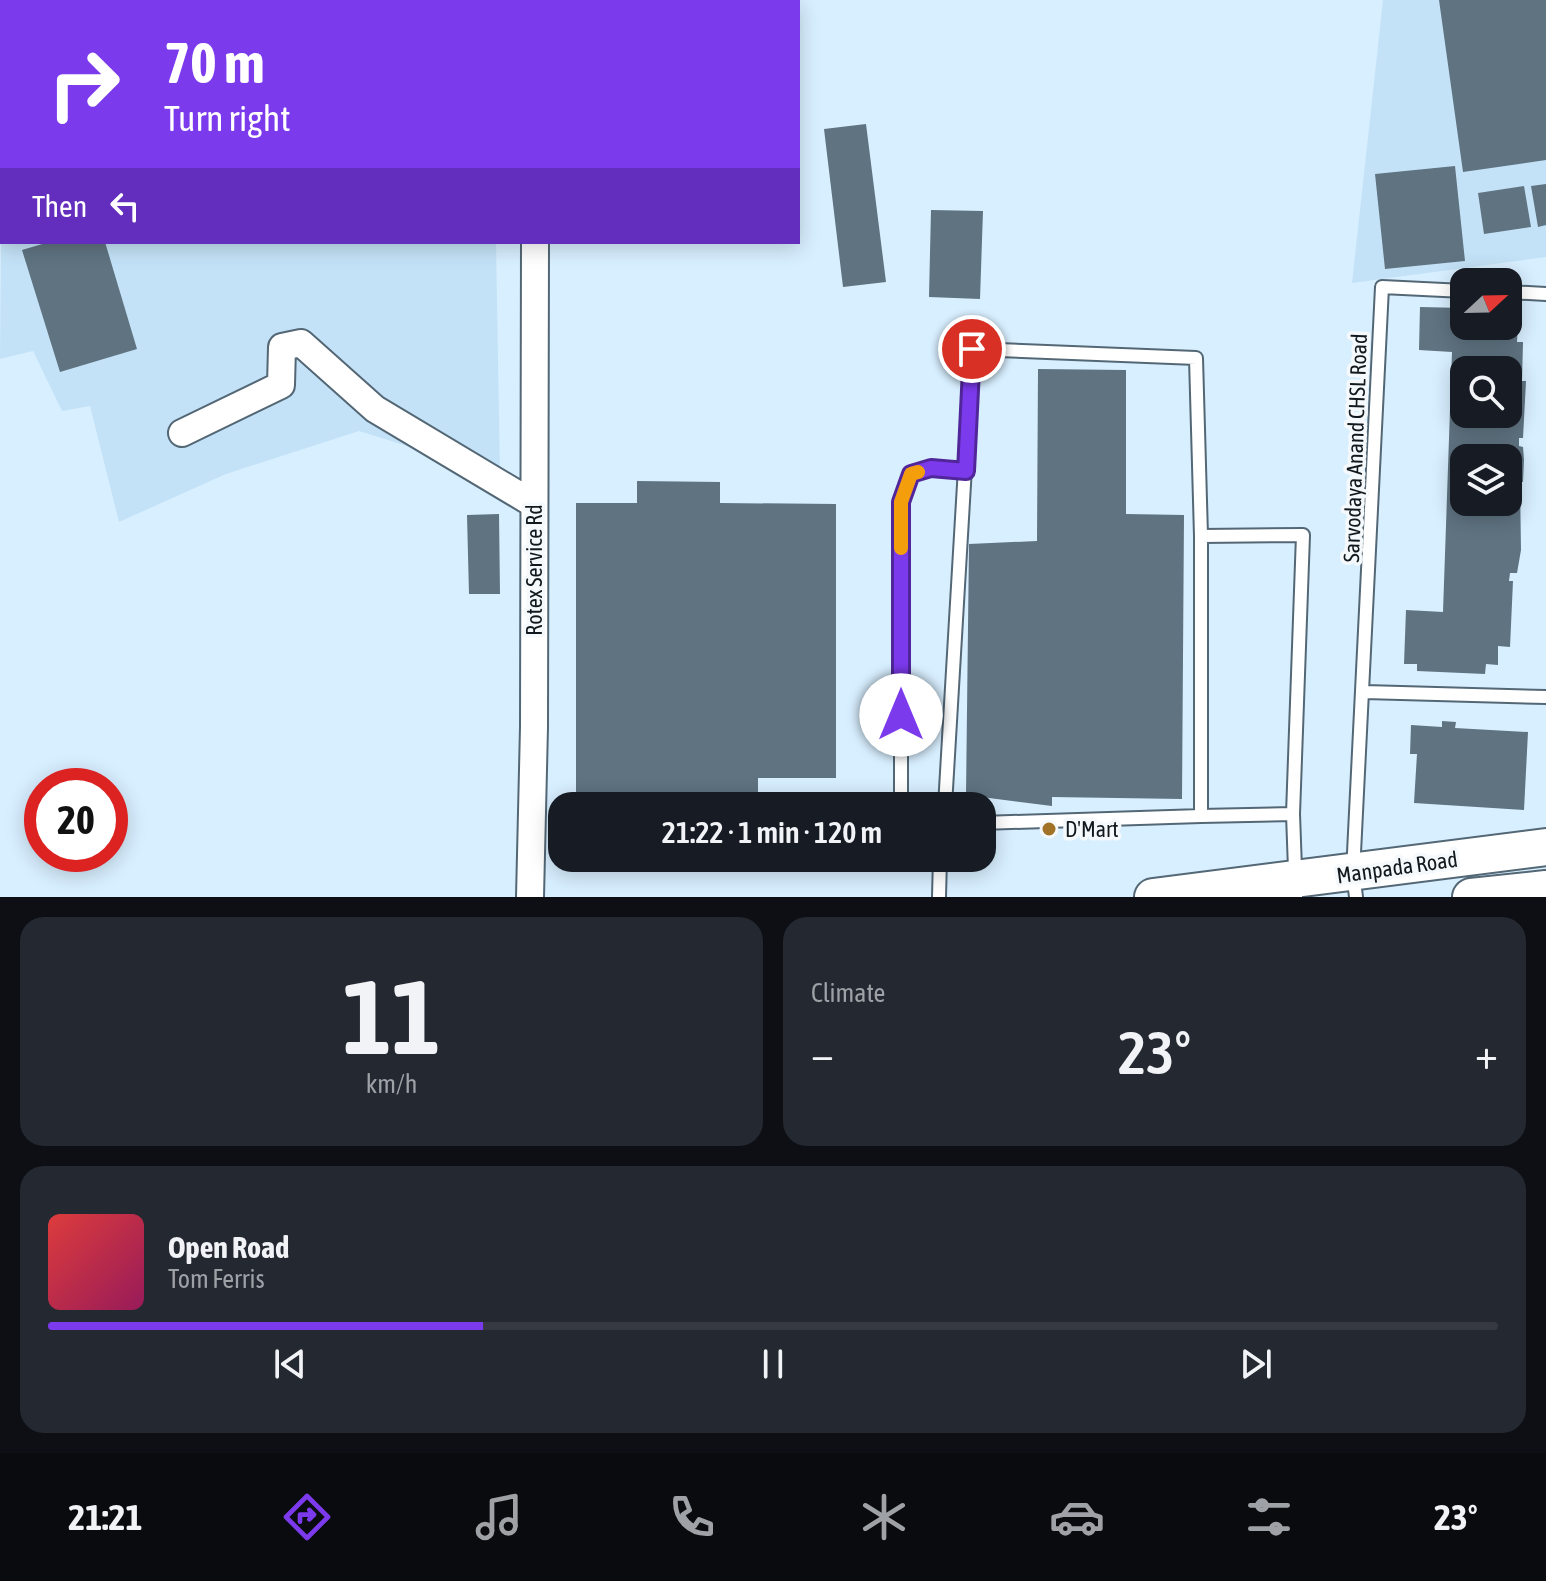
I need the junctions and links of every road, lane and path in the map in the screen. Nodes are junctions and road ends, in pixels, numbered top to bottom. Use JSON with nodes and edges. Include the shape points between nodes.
{"nodes":[{"id":1,"x":535,"y":244,"type":"edge"},
{"id":2,"x":1450,"y":290,"type":"edge"},
{"id":3,"x":1522,"y":293,"type":"edge"},
{"id":4,"x":1546,"y":294,"type":"edge"},
{"id":5,"x":182,"y":433,"type":"dead end"},
{"id":6,"x":966,"y":471,"type":"junction"},
{"id":7,"x":534,"y":504,"type":"junction"},
{"id":8,"x":1201,"y":536,"type":"junction"},
{"id":9,"x":1365,"y":692,"type":"junction"},
{"id":10,"x":1546,"y":697,"type":"edge"},
{"id":11,"x":901,"y":792,"type":"edge"},
{"id":12,"x":946,"y":792,"type":"edge"},
{"id":13,"x":1293,"y":814,"type":"junction"},
{"id":14,"x":1201,"y":816,"type":"junction"},
{"id":15,"x":996,"y":823,"type":"edge"},
{"id":16,"x":1546,"y":847,"type":"edge"},
{"id":17,"x":940,"y":872,"type":"edge"},
{"id":18,"x":1355,"y":885,"type":"edge"},
{"id":19,"x":1295,"y":889,"type":"edge"},
{"id":20,"x":1546,"y":889,"type":"edge"},
{"id":21,"x":530,"y":897,"type":"edge"},
{"id":22,"x":939,"y":897,"type":"edge"},
{"id":23,"x":1153,"y":897,"type":"edge"},
{"id":24,"x":1471,"y":897,"type":"edge"}],
"edges":[{"from":1,"to":7,"type":"street","name":"Rotex Service Rd"},
{"from":2,"to":9,"type":"lane","name":"Sarvodaya Anand CHSL Road","via":[[1382,287]]},
{"from":3,"to":4,"type":"lane"},
{"from":5,"to":7,"type":"street","via":[[281,385],[282,347],[301,343],[375,409]]},
{"from":6,"to":8,"type":"lane","via":[[972,349],[1196,358]]},
{"from":6,"to":11,"type":"lane","via":[[931,468],[911,474],[901,502]]},
{"from":6,"to":12,"type":"lane"},
{"from":7,"to":21,"type":"street","name":"Rotex Service Rd"},
{"from":8,"to":13,"type":"lane","via":[[1303,535]]},
{"from":8,"to":14,"type":"lane"},
{"from":9,"to":10,"type":"lane"},
{"from":9,"to":18,"type":"lane","name":"Sarvodaya Anand CHSL Road"},
{"from":13,"to":14,"type":"lane"},
{"from":13,"to":19,"type":"lane"},
{"from":14,"to":15,"type":"lane"},
{"from":16,"to":18,"type":"main road","name":"Manpada Road"},
{"from":17,"to":22,"type":"lane"},
{"from":18,"to":19,"type":"main road","name":"Manpada Road"},
{"from":19,"to":23,"type":"main road","name":"Manpada Road"},
{"from":20,"to":24,"type":"main road","name":"Manpada Road"}]}
